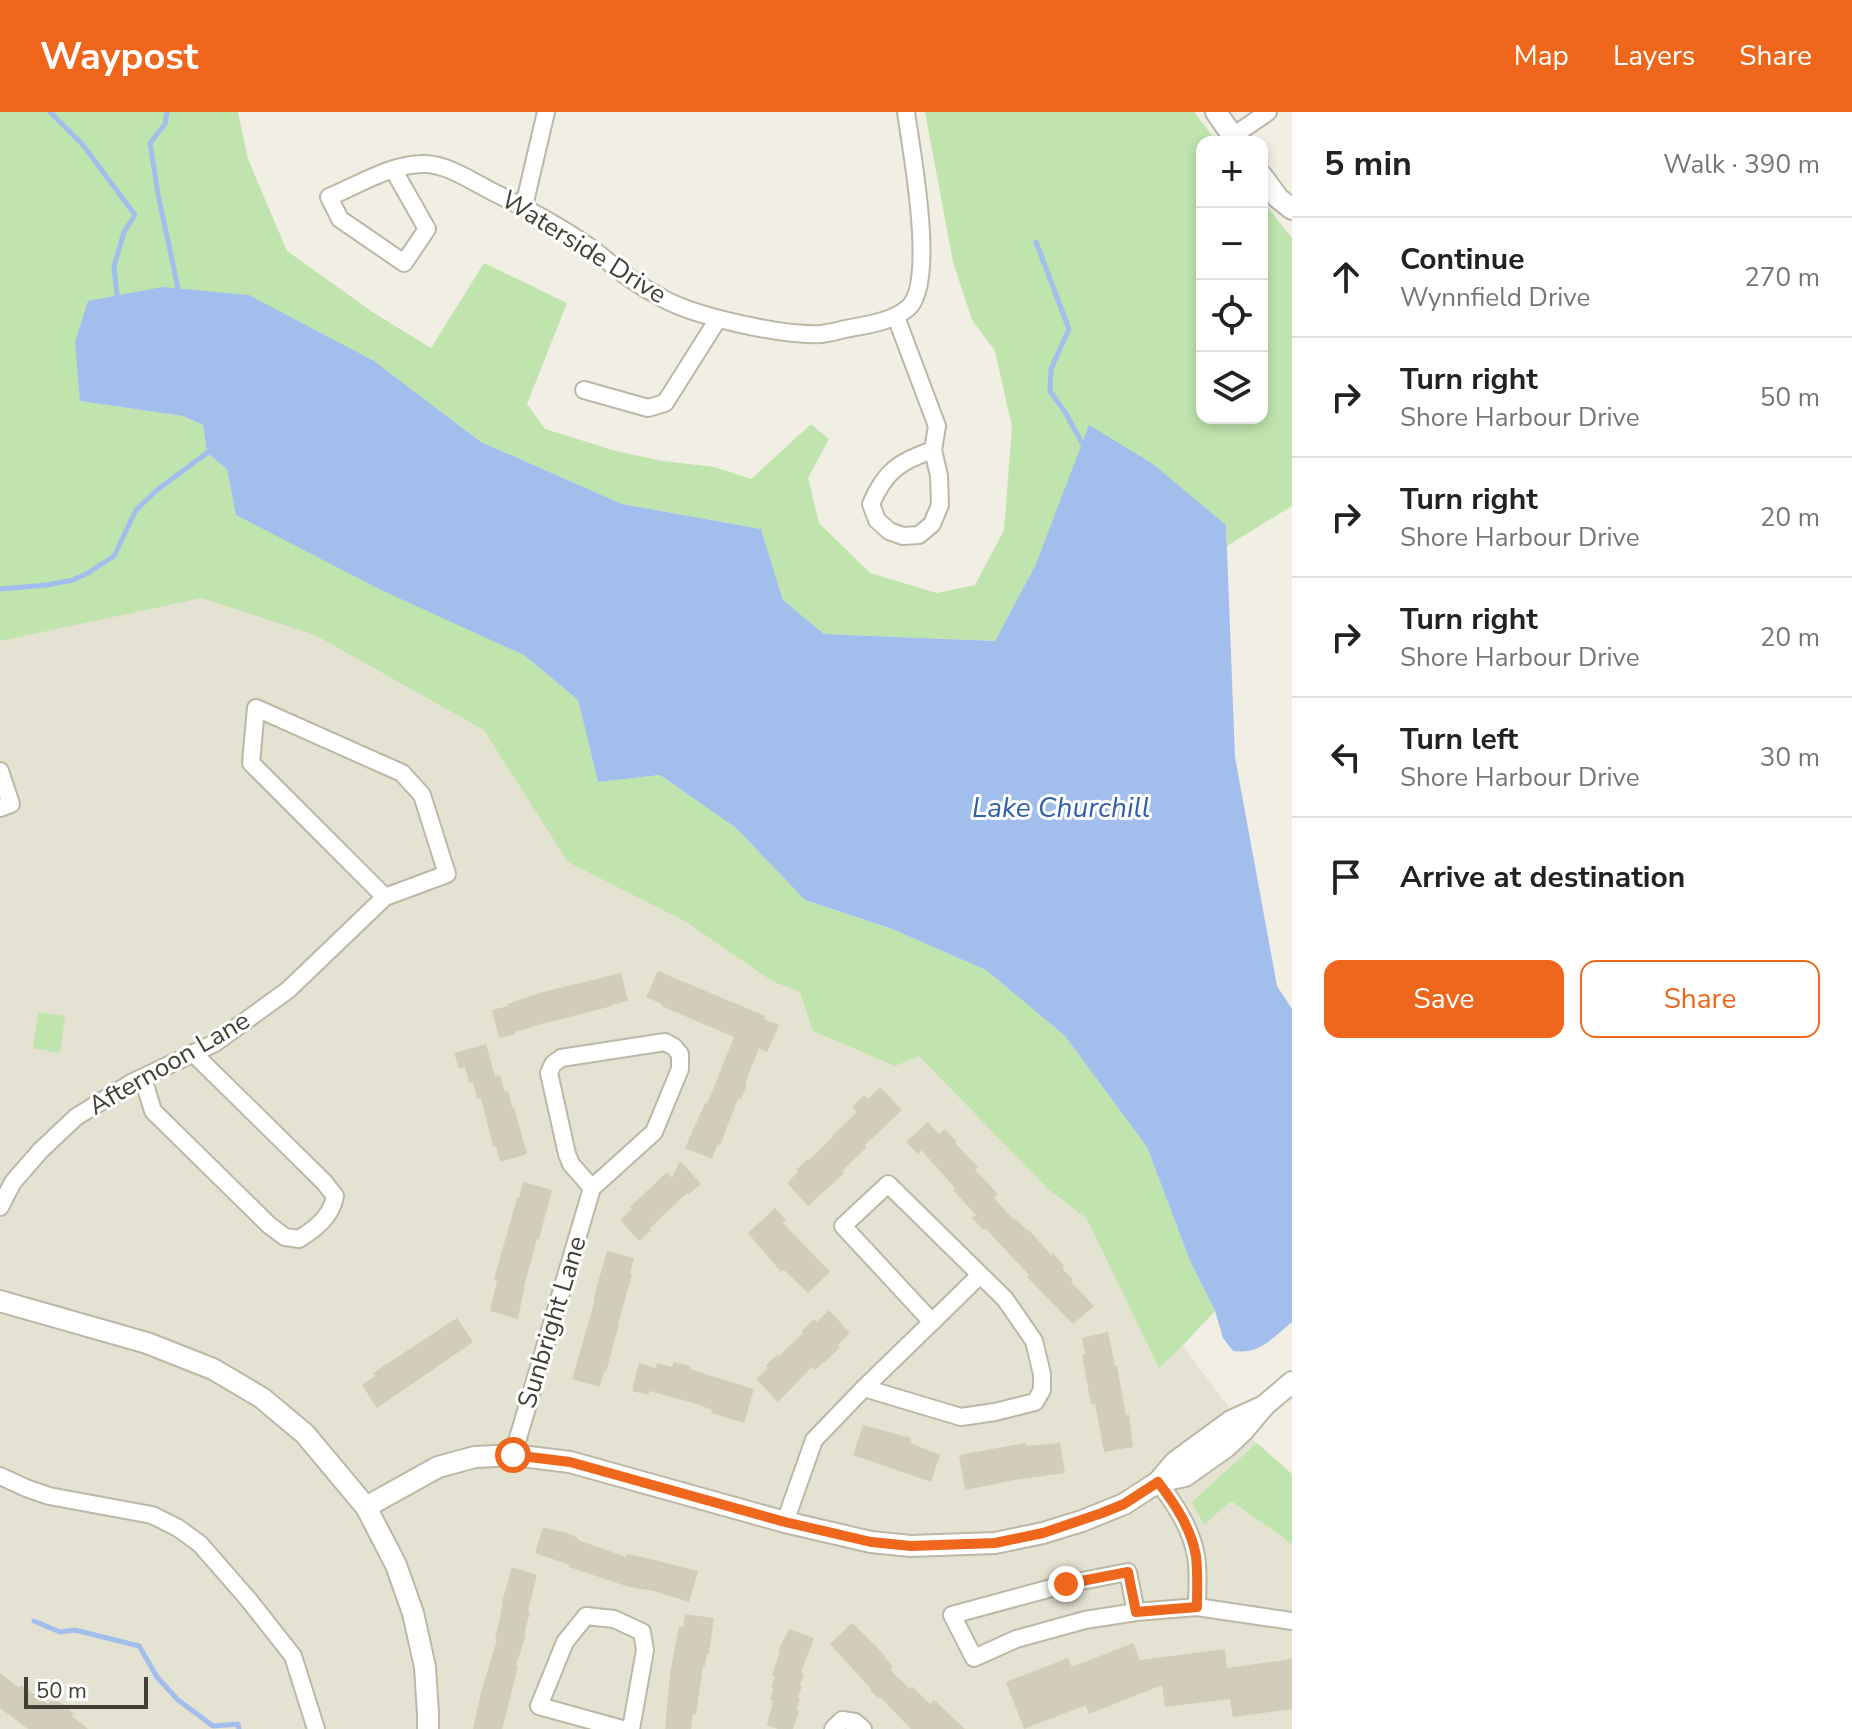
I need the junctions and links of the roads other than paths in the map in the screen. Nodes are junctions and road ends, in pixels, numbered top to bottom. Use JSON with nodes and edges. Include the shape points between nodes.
{"nodes":[{"id":1,"x":546,"y":112,"type":"edge"},
{"id":2,"x":906,"y":112,"type":"edge"},
{"id":3,"x":1216,"y":112,"type":"edge"},
{"id":4,"x":1268,"y":112,"type":"edge"},
{"id":5,"x":1233,"y":136,"type":"edge"},
{"id":6,"x":1239,"y":136,"type":"edge"},
{"id":7,"x":393,"y":169,"type":"junction"},
{"id":8,"x":1268,"y":184,"type":"edge"},
{"id":9,"x":524,"y":206,"type":"junction"},
{"id":10,"x":1292,"y":209,"type":"edge"},
{"id":11,"x":896,"y":317,"type":"junction"},
{"id":12,"x":718,"y":319,"type":"junction"},
{"id":13,"x":584,"y":390,"type":"dead end"},
{"id":14,"x":933,"y":450,"type":"junction"},
{"id":15,"x":0,"y":771,"type":"edge"},
{"id":16,"x":0,"y":808,"type":"edge"},
{"id":17,"x":385,"y":897,"type":"junction"},
{"id":18,"x":193,"y":1053,"type":"junction"},
{"id":19,"x":143,"y":1078,"type":"junction"},
{"id":20,"x":592,"y":1188,"type":"junction"},
{"id":21,"x":0,"y":1207,"type":"edge"},
{"id":22,"x":980,"y":1275,"type":"junction"},
{"id":23,"x":0,"y":1301,"type":"edge"},
{"id":24,"x":932,"y":1322,"type":"junction"},
{"id":25,"x":1292,"y":1382,"type":"edge"},
{"id":26,"x":864,"y":1388,"type":"junction"},
{"id":27,"x":513,"y":1455,"type":"junction"},
{"id":28,"x":0,"y":1476,"type":"edge"},
{"id":29,"x":1158,"y":1482,"type":"junction"},
{"id":30,"x":366,"y":1507,"type":"junction"},
{"id":31,"x":785,"y":1522,"type":"junction"},
{"id":32,"x":1197,"y":1607,"type":"junction"},
{"id":33,"x":1136,"y":1612,"type":"junction"},
{"id":34,"x":1292,"y":1621,"type":"edge"},
{"id":35,"x":316,"y":1729,"type":"edge"},
{"id":36,"x":428,"y":1729,"type":"edge"},
{"id":37,"x":622,"y":1729,"type":"edge"},
{"id":38,"x":631,"y":1729,"type":"edge"},
{"id":39,"x":833,"y":1729,"type":"edge"},
{"id":40,"x":863,"y":1729,"type":"edge"}],
"edges":[{"from":1,"to":9,"type":"street"},
{"from":2,"to":11,"type":"street","via":[[919,208],[921,275],[918,294]]},
{"from":3,"to":5,"type":"street"},
{"from":4,"to":6,"type":"street"},
{"from":7,"to":7,"type":"street","name":"Waterside Drive","via":[[427,229],[404,263],[340,219],[329,197]]},
{"from":7,"to":9,"type":"street","name":"Waterside Drive","via":[[428,164]]},
{"from":8,"to":10,"type":"street"},
{"from":9,"to":12,"type":"street","name":"Waterside Drive","via":[[665,300]]},
{"from":11,"to":12,"type":"street","name":"Waterside Drive","via":[[821,334]]},
{"from":11,"to":14,"type":"street","via":[[937,426]]},
{"from":12,"to":13,"type":"street","via":[[665,403],[648,408]]},
{"from":14,"to":14,"type":"street","via":[[940,505],[932,524],[919,535],[889,531],[871,504],[878,487],[902,462]]},
{"from":15,"to":16,"type":"street","via":[[11,804]]},
{"from":17,"to":17,"type":"street","name":"Afternoon Lane","via":[[447,874],[422,795],[402,773],[256,708],[251,763]]},
{"from":17,"to":18,"type":"street","name":"Afternoon Lane","via":[[288,990]]},
{"from":18,"to":19,"type":"street","name":"Afternoon Lane"},
{"from":18,"to":19,"type":"street","via":[[335,1196],[333,1208],[313,1231],[299,1239],[285,1237],[269,1225],[153,1111]]},
{"from":19,"to":21,"type":"street","name":"Afternoon Lane","via":[[76,1117],[13,1182]]},
{"from":20,"to":20,"type":"street","via":[[654,1132],[680,1069],[680,1054],[665,1042],[561,1058],[553,1064],[549,1073],[567,1154]]},
{"from":20,"to":27,"type":"street","name":"Sunbright Lane"},
{"from":22,"to":24,"type":"street"},
{"from":22,"to":24,"type":"street","via":[[888,1184],[843,1226]]},
{"from":22,"to":26,"type":"street","via":[[1005,1299],[1034,1341],[1042,1374],[1035,1402],[961,1417]]},
{"from":23,"to":30,"type":"street","via":[[147,1343],[213,1369],[262,1398],[305,1434]]},
{"from":24,"to":26,"type":"street"},
{"from":25,"to":29,"type":"street","via":[[1264,1406],[1231,1421],[1175,1462]]},
{"from":26,"to":31,"type":"street","via":[[814,1440]]},
{"from":27,"to":30,"type":"street","via":[[475,1457],[438,1467]]},
{"from":27,"to":31,"type":"street","via":[[570,1462]]},
{"from":28,"to":35,"type":"street","via":[[49,1496],[152,1515],[200,1544],[293,1656]]},
{"from":29,"to":31,"type":"street","via":[[1124,1504],[1082,1521],[995,1543],[871,1542]]},
{"from":29,"to":32,"type":"street","via":[[1185,1523],[1195,1554]]},
{"from":30,"to":36,"type":"street","via":[[413,1613],[425,1667]]},
{"from":32,"to":33,"type":"street"},
{"from":32,"to":34,"type":"street"},
{"from":33,"to":33,"type":"street","via":[[1128,1572],[952,1615],[974,1658],[1016,1639]]},
{"from":37,"to":38,"type":"street","via":[[539,1706],[565,1642],[586,1616],[614,1619],[642,1632],[645,1650]]},
{"from":39,"to":40,"type":"street","via":[[842,1720]]}]}
